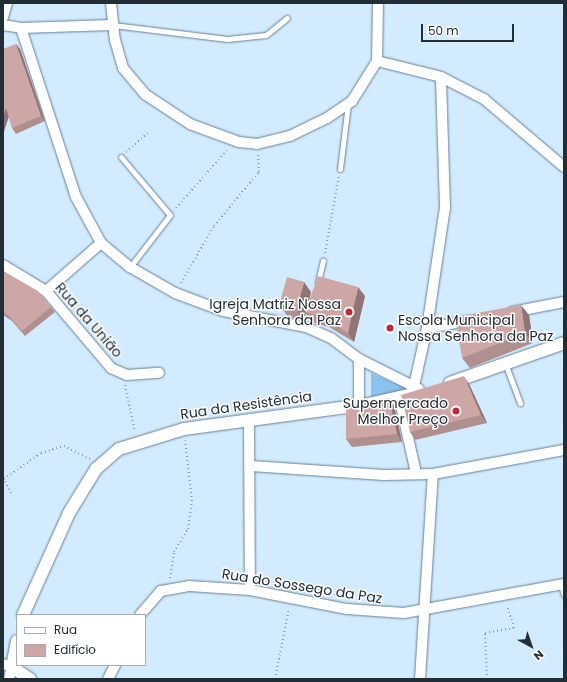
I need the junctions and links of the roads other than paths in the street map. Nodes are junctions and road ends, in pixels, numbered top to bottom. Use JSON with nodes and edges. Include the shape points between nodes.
{"nodes":[{"id":1,"x":7,"y":3,"type":"edge"},
{"id":2,"x":111,"y":3,"type":"edge"},
{"id":3,"x":378,"y":3,"type":"edge"},
{"id":4,"x":3,"y":17,"type":"edge"},
{"id":5,"x":287,"y":18,"type":"dead end"},
{"id":6,"x":3,"y":25,"type":"edge"},
{"id":7,"x":112,"y":25,"type":"junction"},
{"id":8,"x":21,"y":28,"type":"junction"},
{"id":9,"x":377,"y":61,"type":"junction"},
{"id":10,"x":441,"y":77,"type":"junction"},
{"id":11,"x":348,"y":104,"type":"junction"},
{"id":12,"x":121,"y":156,"type":"road end"},
{"id":13,"x":564,"y":167,"type":"edge"},
{"id":14,"x":340,"y":169,"type":"road end"},
{"id":15,"x":101,"y":243,"type":"junction"},
{"id":16,"x":323,"y":262,"type":"road end"},
{"id":17,"x":3,"y":265,"type":"edge"},
{"id":18,"x":130,"y":267,"type":"junction"},
{"id":19,"x":46,"y":291,"type":"junction"},
{"id":20,"x":316,"y":291,"type":"edge"},
{"id":21,"x":564,"y":302,"type":"edge"},
{"id":22,"x":503,"y":314,"type":"edge"},
{"id":23,"x":480,"y":318,"type":"edge"},
{"id":24,"x":427,"y":328,"type":"junction"},
{"id":25,"x":564,"y":343,"type":"edge"},
{"id":26,"x":359,"y":359,"type":"junction"},
{"id":27,"x":505,"y":362,"type":"junction"},
{"id":28,"x":159,"y":374,"type":"dead end"},
{"id":29,"x":427,"y":388,"type":"junction"},
{"id":30,"x":399,"y":397,"type":"junction"},
{"id":31,"x":520,"y":403,"type":"dead end"},
{"id":32,"x":359,"y":405,"type":"junction"},
{"id":33,"x":249,"y":421,"type":"junction"},
{"id":34,"x":564,"y":450,"type":"edge"},
{"id":35,"x":251,"y":466,"type":"junction"},
{"id":36,"x":416,"y":473,"type":"junction"},
{"id":37,"x":433,"y":474,"type":"junction"},
{"id":38,"x":562,"y":585,"type":"edge"},
{"id":39,"x":250,"y":590,"type":"junction"},
{"id":40,"x":564,"y":595,"type":"edge"},
{"id":41,"x":426,"y":611,"type":"junction"},
{"id":42,"x":24,"y":614,"type":"edge"},
{"id":43,"x":141,"y":614,"type":"edge"},
{"id":44,"x":16,"y":644,"type":"edge"},
{"id":45,"x":114,"y":666,"type":"edge"},
{"id":46,"x":8,"y":670,"type":"edge"},
{"id":47,"x":30,"y":679,"type":"edge"},
{"id":48,"x":108,"y":679,"type":"edge"},
{"id":49,"x":420,"y":679,"type":"edge"}],
"edges":[{"from":1,"to":4,"type":"street"},
{"from":2,"to":7,"type":"street"},
{"from":3,"to":9,"type":"street"},
{"from":5,"to":7,"type":"lane","via":[[266,35],[227,39]]},
{"from":6,"to":8,"type":"street"},
{"from":7,"to":8,"type":"street"},
{"from":7,"to":11,"type":"street","via":[[123,68],[146,95],[190,124],[231,139],[249,143],[290,136]]},
{"from":8,"to":15,"type":"street","via":[[76,197]]},
{"from":9,"to":10,"type":"street"},
{"from":9,"to":11,"type":"street","via":[[370,76]]},
{"from":10,"to":13,"type":"street","via":[[484,99]]},
{"from":10,"to":24,"type":"street","via":[[445,207]]},
{"from":11,"to":14,"type":"lane"},
{"from":12,"to":18,"type":"lane","via":[[170,215]]},
{"from":15,"to":18,"type":"street"},
{"from":15,"to":19,"type":"street"},
{"from":16,"to":20,"type":"lane"},
{"from":17,"to":19,"type":"street","name":"Rua da União"},
{"from":18,"to":26,"type":"street","via":[[175,293],[223,311],[307,323]]},
{"from":19,"to":28,"type":"street","name":"Rua da União","via":[[106,364],[123,374]]},
{"from":21,"to":22,"type":"street"},
{"from":23,"to":24,"type":"street"},
{"from":24,"to":29,"type":"street"},
{"from":25,"to":27,"type":"street","name":"Rua da Resistência"},
{"from":26,"to":29,"type":"street"},
{"from":26,"to":32,"type":"street"},
{"from":27,"to":29,"type":"street","name":"Rua da Resistência"},
{"from":27,"to":31,"type":"lane"},
{"from":29,"to":30,"type":"street","name":"Rua da Resistência"},
{"from":30,"to":32,"type":"street","name":"Rua da Resistência"},
{"from":30,"to":36,"type":"street"},
{"from":32,"to":33,"type":"street","name":"Rua da Resistência"},
{"from":33,"to":35,"type":"street"},
{"from":33,"to":42,"type":"street","name":"Rua da Resistência","via":[[184,429],[137,441],[119,449],[100,464],[49,552]]},
{"from":34,"to":37,"type":"street"},
{"from":35,"to":36,"type":"street","via":[[384,475]]},
{"from":35,"to":39,"type":"street"},
{"from":36,"to":37,"type":"street"},
{"from":37,"to":41,"type":"street"},
{"from":38,"to":40,"type":"lane"},
{"from":38,"to":41,"type":"street","name":"Rua do Sossego da Paz"},
{"from":39,"to":41,"type":"street","name":"Rua do Sossego da Paz","via":[[291,600],[373,612]]},
{"from":39,"to":43,"type":"street","name":"Rua do Sossego da Paz","via":[[168,588]]},
{"from":41,"to":49,"type":"street"},
{"from":44,"to":46,"type":"street"},
{"from":45,"to":48,"type":"street"},
{"from":46,"to":47,"type":"street"}]}
